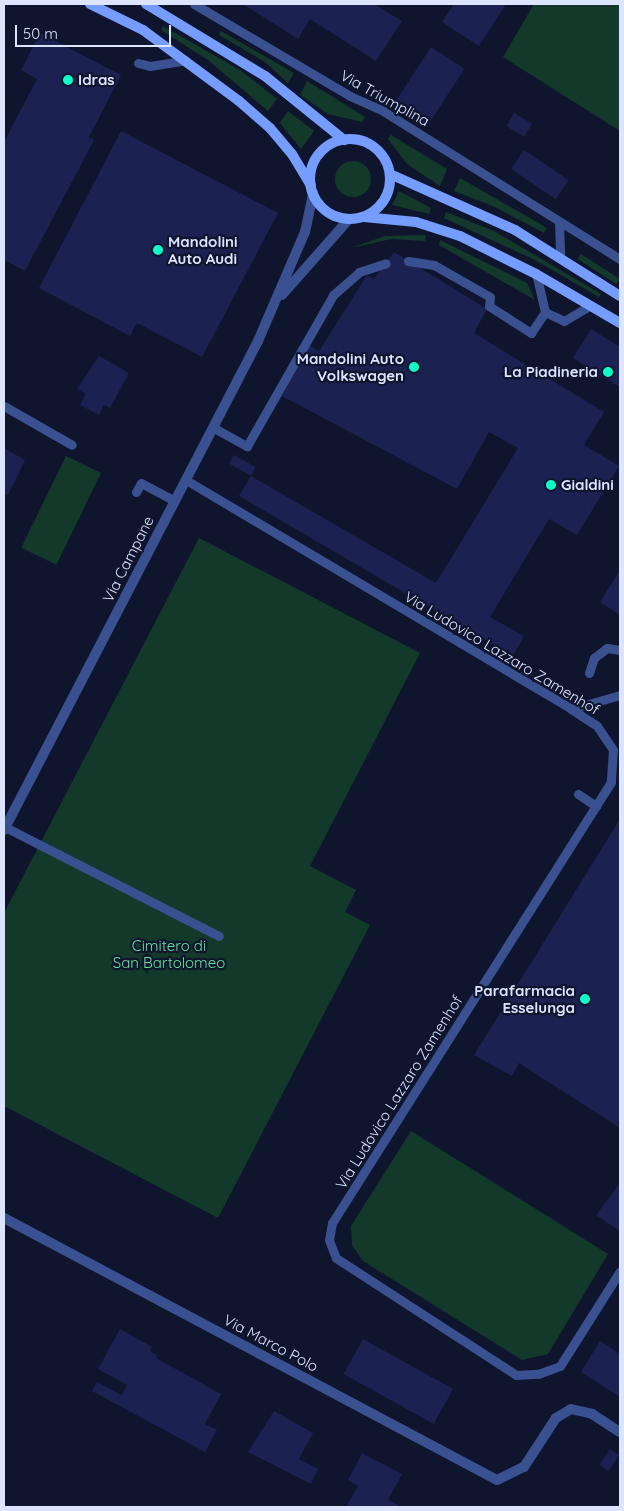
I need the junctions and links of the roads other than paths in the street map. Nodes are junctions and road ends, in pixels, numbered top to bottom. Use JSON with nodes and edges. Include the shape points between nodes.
{"nodes":[{"id":1,"x":90,"y":4,"type":"edge"},
{"id":2,"x":146,"y":4,"type":"edge"},
{"id":3,"x":194,"y":4,"type":"edge"},
{"id":4,"x":186,"y":60,"type":"junction"},
{"id":5,"x":138,"y":63,"type":"dead end"},
{"id":6,"x":344,"y":140,"type":"junction"},
{"id":7,"x":390,"y":174,"type":"junction"},
{"id":8,"x":312,"y":190,"type":"junction"},
{"id":9,"x":364,"y":217,"type":"junction"},
{"id":10,"x":349,"y":219,"type":"junction"},
{"id":11,"x":559,"y":222,"type":"junction"},
{"id":12,"x":560,"y":258,"type":"junction"},
{"id":13,"x":620,"y":259,"type":"edge"},
{"id":14,"x":408,"y":261,"type":"dead end"},
{"id":15,"x":386,"y":263,"type":"dead end"},
{"id":16,"x":536,"y":274,"type":"junction"},
{"id":17,"x":620,"y":296,"type":"edge"},
{"id":18,"x":277,"y":301,"type":"junction"},
{"id":19,"x":591,"y":305,"type":"junction"},
{"id":20,"x":545,"y":312,"type":"junction"},
{"id":21,"x":620,"y":323,"type":"edge"},
{"id":22,"x":4,"y":406,"type":"edge"},
{"id":23,"x":214,"y":428,"type":"junction"},
{"id":24,"x":72,"y":444,"type":"dead end"},
{"id":25,"x":186,"y":480,"type":"junction"},
{"id":26,"x":136,"y":492,"type":"dead end"},
{"id":27,"x":175,"y":501,"type":"junction"},
{"id":28,"x":620,"y":650,"type":"edge"},
{"id":29,"x":589,"y":673,"type":"dead end"},
{"id":30,"x":620,"y":695,"type":"edge"},
{"id":31,"x":571,"y":709,"type":"junction"},
{"id":32,"x":578,"y":794,"type":"dead end"},
{"id":33,"x":596,"y":806,"type":"junction"},
{"id":34,"x":5,"y":829,"type":"edge"},
{"id":35,"x":219,"y":936,"type":"dead end"},
{"id":36,"x":4,"y":1218,"type":"edge"},
{"id":37,"x":620,"y":1271,"type":"edge"},
{"id":38,"x":620,"y":1432,"type":"edge"}],
"edges":[{"from":1,"to":4,"type":"main road","via":[[143,30]]},
{"from":2,"to":6,"type":"main road","via":[[265,76]]},
{"from":3,"to":11,"type":"lane","name":"Via Triumplina","via":[[383,112]]},
{"from":4,"to":5,"type":"lane","via":[[150,66]]},
{"from":4,"to":8,"type":"main road","via":[[270,128],[292,154]]},
{"from":6,"to":7,"type":"main road","via":[[374,147],[382,154]]},
{"from":6,"to":8,"type":"main road","via":[[318,156],[313,165]]},
{"from":7,"to":9,"type":"main road","via":[[385,200]]},
{"from":7,"to":12,"type":"main road","via":[[514,230]]},
{"from":8,"to":10,"type":"main road","via":[[331,214]]},
{"from":8,"to":18,"type":"street","name":"Via Campane","via":[[305,232]]},
{"from":9,"to":10,"type":"main road"},
{"from":9,"to":16,"type":"main road","via":[[416,222],[436,228]]},
{"from":10,"to":18,"type":"street","name":"Via Campane"},
{"from":11,"to":12,"type":"lane"},
{"from":11,"to":13,"type":"lane","name":"Via Triumplina"},
{"from":12,"to":17,"type":"main road"},
{"from":14,"to":20,"type":"lane","via":[[434,265],[490,297],[489,306],[531,333]]},
{"from":15,"to":23,"type":"lane","via":[[359,272],[333,295],[248,447]]},
{"from":16,"to":19,"type":"main road"},
{"from":16,"to":20,"type":"lane"},
{"from":18,"to":23,"type":"street","name":"Via Campane"},
{"from":19,"to":20,"type":"lane","via":[[564,321]]},
{"from":19,"to":21,"type":"main road"},
{"from":22,"to":24,"type":"lane"},
{"from":23,"to":25,"type":"street","name":"Via Campane"},
{"from":25,"to":27,"type":"street","name":"Via Campane"},
{"from":25,"to":31,"type":"lane","name":"Via Ludovico Lazzaro Zamenhof"},
{"from":26,"to":27,"type":"lane","via":[[141,483]]},
{"from":27,"to":34,"type":"street","name":"Via Campane"},
{"from":28,"to":29,"type":"lane","via":[[607,648],[594,658]]},
{"from":30,"to":31,"type":"lane"},
{"from":31,"to":33,"type":"lane","name":"Via Ludovico Lazzaro Zamenhof","via":[[597,726],[613,750],[611,782]]},
{"from":32,"to":33,"type":"lane"},
{"from":33,"to":37,"type":"lane","name":"Via Ludovico Lazzaro Zamenhof","via":[[332,1223],[329,1240],[336,1258],[516,1375],[538,1374],[560,1366]]},
{"from":34,"to":35,"type":"lane"},
{"from":36,"to":38,"type":"street","name":"Via Marco Polo","via":[[497,1480],[524,1467],[556,1418],[570,1410],[592,1414]]}]}
